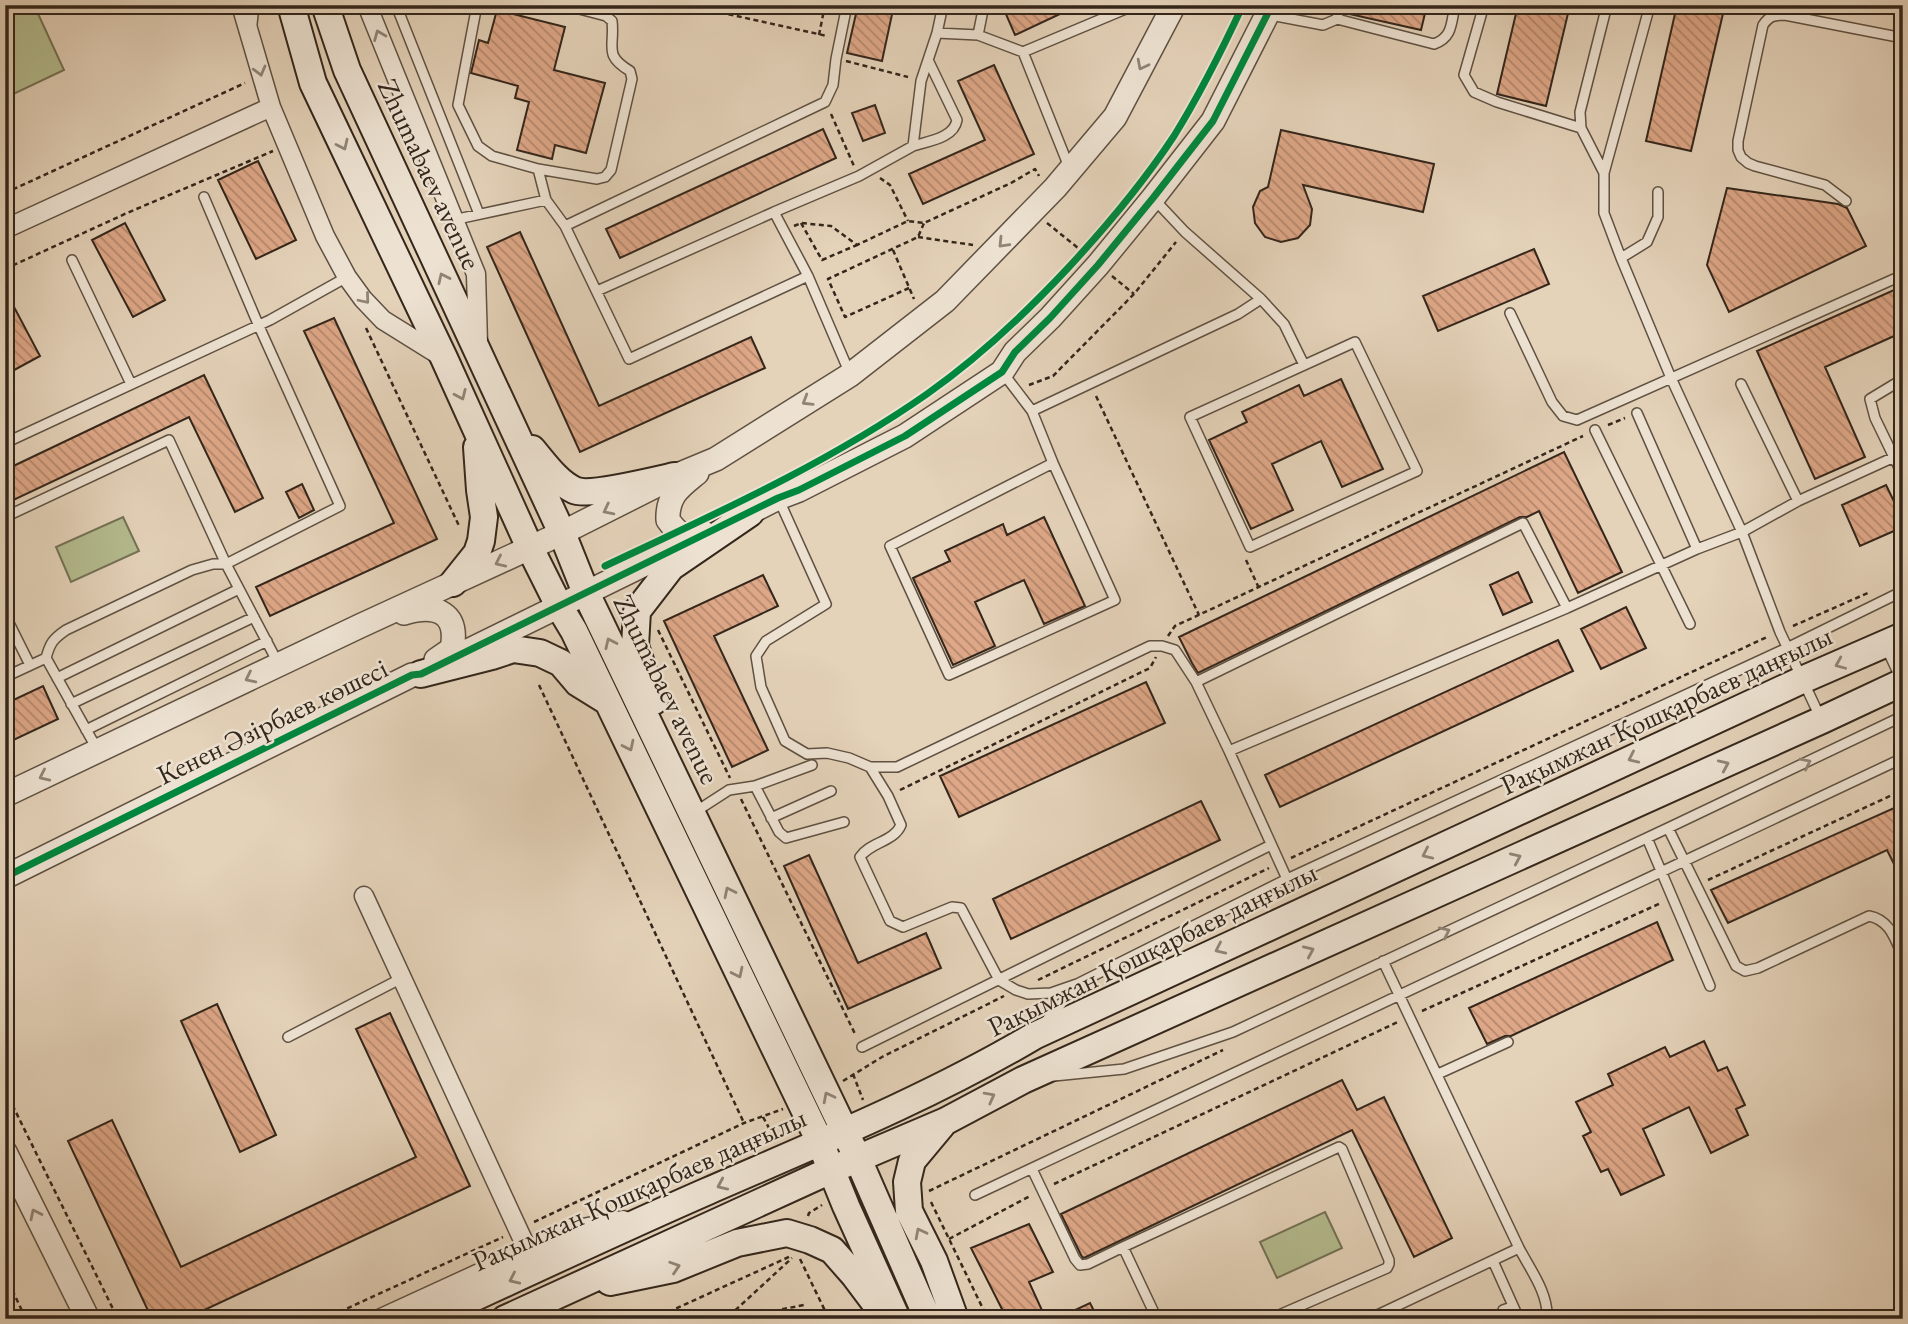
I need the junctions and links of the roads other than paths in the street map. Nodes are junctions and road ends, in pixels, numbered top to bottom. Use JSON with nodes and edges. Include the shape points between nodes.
{"nodes":[{"id":1,"x":242,"y":5,"type":"edge"},
{"id":2,"x":254,"y":5,"type":"edge"},
{"id":3,"x":291,"y":5,"type":"edge"},
{"id":4,"x":325,"y":5,"type":"edge"},
{"id":5,"x":367,"y":5,"type":"edge"},
{"id":6,"x":396,"y":5,"type":"edge"},
{"id":7,"x":478,"y":5,"type":"edge"},
{"id":8,"x":564,"y":5,"type":"edge"},
{"id":9,"x":847,"y":5,"type":"edge"},
{"id":10,"x":943,"y":5,"type":"edge"},
{"id":11,"x":984,"y":5,"type":"edge"},
{"id":12,"x":1135,"y":5,"type":"edge"},
{"id":13,"x":1174,"y":5,"type":"edge"},
{"id":14,"x":1340,"y":5,"type":"edge"},
{"id":15,"x":1455,"y":5,"type":"edge"},
{"id":16,"x":1484,"y":5,"type":"edge"},
{"id":17,"x":1607,"y":5,"type":"edge"},
{"id":18,"x":1650,"y":5,"type":"edge"},
{"id":19,"x":1270,"y":10,"type":"edge"},
{"id":20,"x":1337,"y":19,"type":"junction"},
{"id":21,"x":937,"y":33,"type":"junction"},
{"id":22,"x":978,"y":35,"type":"junction"},
{"id":23,"x":251,"y":36,"type":"junction"},
{"id":24,"x":1903,"y":38,"type":"edge"},
{"id":25,"x":1023,"y":52,"type":"junction"},
{"id":26,"x":929,"y":62,"type":"junction"},
{"id":27,"x":271,"y":107,"type":"junction"},
{"id":28,"x":1581,"y":128,"type":"junction"},
{"id":29,"x":913,"y":146,"type":"junction"},
{"id":30,"x":538,"y":169,"type":"junction"},
{"id":31,"x":1070,"y":170,"type":"junction"},
{"id":32,"x":1604,"y":173,"type":"junction"},
{"id":33,"x":1658,"y":192,"type":"dead end"},
{"id":34,"x":204,"y":197,"type":"dead end"},
{"id":35,"x":1153,"y":198,"type":"junction"},
{"id":36,"x":546,"y":200,"type":"junction"},
{"id":37,"x":1846,"y":201,"type":"dead end"},
{"id":38,"x":774,"y":212,"type":"junction"},
{"id":39,"x":479,"y":214,"type":"junction"},
{"id":40,"x":453,"y":220,"type":"junction"},
{"id":41,"x":565,"y":226,"type":"junction"},
{"id":42,"x":5,"y":229,"type":"edge"},
{"id":43,"x":1621,"y":258,"type":"junction"},
{"id":44,"x":72,"y":260,"type":"dead end"},
{"id":45,"x":1903,"y":275,"type":"edge"},
{"id":46,"x":347,"y":276,"type":"junction"},
{"id":47,"x":808,"y":276,"type":"junction"},
{"id":48,"x":597,"y":291,"type":"junction"},
{"id":49,"x":1261,"y":299,"type":"junction"},
{"id":50,"x":1510,"y":313,"type":"dead end"},
{"id":51,"x":258,"y":324,"type":"junction"},
{"id":52,"x":478,"y":353,"type":"junction"},
{"id":53,"x":444,"y":358,"type":"junction"},
{"id":54,"x":1304,"y":365,"type":"junction"},
{"id":55,"x":1002,"y":372,"type":"junction"},
{"id":56,"x":850,"y":375,"type":"junction"},
{"id":57,"x":1671,"y":378,"type":"junction"},
{"id":58,"x":1903,"y":379,"type":"edge"},
{"id":59,"x":492,"y":383,"type":"junction"},
{"id":60,"x":131,"y":384,"type":"junction"},
{"id":61,"x":1741,"y":384,"type":"dead end"},
{"id":62,"x":1032,"y":411,"type":"junction"},
{"id":63,"x":1637,"y":413,"type":"road end"},
{"id":64,"x":476,"y":428,"type":"junction"},
{"id":65,"x":1595,"y":430,"type":"road end"},
{"id":66,"x":5,"y":443,"type":"edge"},
{"id":67,"x":1903,"y":453,"type":"edge"},
{"id":68,"x":716,"y":458,"type":"junction"},
{"id":69,"x":1893,"y":458,"type":"junction"},
{"id":70,"x":1053,"y":463,"type":"junction"},
{"id":71,"x":676,"y":476,"type":"junction"},
{"id":72,"x":1903,"y":476,"type":"edge"},
{"id":73,"x":778,"y":498,"type":"junction"},
{"id":74,"x":1798,"y":501,"type":"junction"},
{"id":75,"x":750,"y":513,"type":"junction"},
{"id":76,"x":5,"y":517,"type":"edge"},
{"id":77,"x":713,"y":531,"type":"junction"},
{"id":78,"x":1742,"y":532,"type":"junction"},
{"id":79,"x":562,"y":533,"type":"junction"},
{"id":80,"x":530,"y":548,"type":"junction"},
{"id":81,"x":1697,"y":550,"type":"junction"},
{"id":82,"x":226,"y":564,"type":"junction"},
{"id":83,"x":1660,"y":566,"type":"junction"},
{"id":84,"x":453,"y":583,"type":"junction"},
{"id":85,"x":239,"y":589,"type":"junction"},
{"id":86,"x":1903,"y":591,"type":"edge"},
{"id":87,"x":586,"y":593,"type":"junction"},
{"id":88,"x":559,"y":606,"type":"junction"},
{"id":89,"x":1567,"y":608,"type":"junction"},
{"id":90,"x":5,"y":615,"type":"edge"},
{"id":91,"x":254,"y":617,"type":"junction"},
{"id":92,"x":1690,"y":624,"type":"dead end"},
{"id":93,"x":360,"y":626,"type":"junction"},
{"id":94,"x":267,"y":641,"type":"junction"},
{"id":95,"x":1894,"y":641,"type":"edge"},
{"id":96,"x":1787,"y":648,"type":"junction"},
{"id":97,"x":46,"y":658,"type":"junction"},
{"id":98,"x":279,"y":664,"type":"junction"},
{"id":99,"x":30,"y":665,"type":"junction"},
{"id":100,"x":417,"y":675,"type":"junction"},
{"id":101,"x":5,"y":677,"type":"edge"},
{"id":102,"x":57,"y":678,"type":"junction"},
{"id":103,"x":1802,"y":680,"type":"junction"},
{"id":104,"x":1196,"y":682,"type":"junction"},
{"id":105,"x":1903,"y":682,"type":"edge"},
{"id":106,"x":607,"y":701,"type":"junction"},
{"id":107,"x":71,"y":704,"type":"junction"},
{"id":108,"x":1903,"y":716,"type":"edge"},
{"id":109,"x":1822,"y":720,"type":"junction"},
{"id":110,"x":86,"y":730,"type":"junction"},
{"id":111,"x":98,"y":751,"type":"junction"},
{"id":112,"x":1229,"y":751,"type":"junction"},
{"id":113,"x":1903,"y":758,"type":"edge"},
{"id":114,"x":813,"y":765,"type":"dead end"},
{"id":115,"x":870,"y":767,"type":"junction"},
{"id":116,"x":755,"y":786,"type":"junction"},
{"id":117,"x":831,"y":791,"type":"dead end"},
{"id":118,"x":5,"y":795,"type":"edge"},
{"id":119,"x":688,"y":807,"type":"junction"},
{"id":120,"x":771,"y":818,"type":"junction"},
{"id":121,"x":845,"y":822,"type":"dead end"},
{"id":122,"x":1668,"y":828,"type":"junction"},
{"id":123,"x":1647,"y":838,"type":"junction"},
{"id":124,"x":1272,"y":845,"type":"junction"},
{"id":125,"x":1685,"y":860,"type":"junction"},
{"id":126,"x":1661,"y":872,"type":"junction"},
{"id":127,"x":5,"y":877,"type":"edge"},
{"id":128,"x":1287,"y":879,"type":"junction"},
{"id":129,"x":364,"y":896,"type":"dead end"},
{"id":130,"x":1903,"y":957,"type":"edge"},
{"id":131,"x":1383,"y":961,"type":"junction"},
{"id":132,"x":402,"y":978,"type":"junction"},
{"id":133,"x":999,"y":981,"type":"junction"},
{"id":134,"x":1079,"y":983,"type":"junction"},
{"id":135,"x":1710,"y":986,"type":"dead end"},
{"id":136,"x":1401,"y":996,"type":"junction"},
{"id":137,"x":1034,"y":1036,"type":"junction"},
{"id":138,"x":288,"y":1037,"type":"dead end"},
{"id":139,"x":1508,"y":1042,"type":"dead end"},
{"id":140,"x":862,"y":1047,"type":"road end"},
{"id":141,"x":1438,"y":1074,"type":"junction"},
{"id":142,"x":1023,"y":1080,"type":"junction"},
{"id":143,"x":813,"y":1098,"type":"junction"},
{"id":144,"x":946,"y":1121,"type":"junction"},
{"id":145,"x":845,"y":1132,"type":"junction"},
{"id":146,"x":820,"y":1142,"type":"junction"},
{"id":147,"x":5,"y":1152,"type":"edge"},
{"id":148,"x":858,"y":1158,"type":"junction"},
{"id":149,"x":1032,"y":1168,"type":"junction"},
{"id":150,"x":831,"y":1170,"type":"junction"},
{"id":151,"x":975,"y":1195,"type":"dead end"},
{"id":152,"x":875,"y":1196,"type":"junction"},
{"id":153,"x":846,"y":1206,"type":"junction"},
{"id":154,"x":658,"y":1213,"type":"junction"},
{"id":155,"x":1123,"y":1247,"type":"junction"},
{"id":156,"x":1519,"y":1248,"type":"junction"},
{"id":157,"x":528,"y":1251,"type":"junction"},
{"id":158,"x":57,"y":1258,"type":"junction"},
{"id":159,"x":934,"y":1261,"type":"junction"},
{"id":160,"x":1493,"y":1261,"type":"junction"},
{"id":161,"x":561,"y":1293,"type":"junction"},
{"id":162,"x":1516,"y":1314,"type":"edge"},
{"id":163,"x":508,"y":1318,"type":"edge"},
{"id":164,"x":75,"y":1319,"type":"edge"},
{"id":165,"x":88,"y":1319,"type":"edge"},
{"id":166,"x":379,"y":1319,"type":"edge"},
{"id":167,"x":428,"y":1319,"type":"edge"},
{"id":168,"x":887,"y":1319,"type":"edge"},
{"id":169,"x":897,"y":1319,"type":"edge"},
{"id":170,"x":928,"y":1319,"type":"edge"},
{"id":171,"x":955,"y":1319,"type":"edge"},
{"id":172,"x":965,"y":1319,"type":"edge"},
{"id":173,"x":1157,"y":1319,"type":"edge"},
{"id":174,"x":1270,"y":1319,"type":"edge"},
{"id":175,"x":1370,"y":1319,"type":"edge"},
{"id":176,"x":1501,"y":1319,"type":"edge"},
{"id":177,"x":1547,"y":1319,"type":"edge"}],
"edges":[{"from":1,"to":23,"type":"street"},
{"from":2,"to":23,"type":"lane"},
{"from":3,"to":53,"type":"main road","name":"Zhumabaev avenue","one_way":true,"via":[[313,83]]},
{"from":52,"to":4,"type":"main road","name":"Zhumabaev avenue","one_way":true,"via":[[347,70]]},
{"from":40,"to":5,"type":"street","one_way":true},
{"from":6,"to":39,"type":"lane"},
{"from":7,"to":30,"type":"lane","via":[[458,105],[478,146],[492,156]]},
{"from":8,"to":30,"type":"lane","via":[[611,21],[613,58],[632,79],[611,170],[605,177]]},
{"from":9,"to":41,"type":"lane","via":[[834,85],[825,102]]},
{"from":10,"to":21,"type":"lane"},
{"from":11,"to":22,"type":"lane"},
{"from":12,"to":25,"type":"lane"},
{"from":13,"to":31,"type":"street","name":"Кенен Әзірбаев көшесі","one_way":true,"via":[[1115,117]]},
{"from":14,"to":20,"type":"lane"},
{"from":15,"to":20,"type":"lane","via":[[1449,35],[1434,44]]},
{"from":16,"to":28,"type":"lane","via":[[1464,75],[1474,92]]},
{"from":17,"to":28,"type":"lane","via":[[1580,112]]},
{"from":18,"to":32,"type":"lane"},
{"from":19,"to":20,"type":"lane","via":[[1323,25]]},
{"from":19,"to":35,"type":"street","via":[[1213,121]]},
{"from":21,"to":22,"type":"lane"},
{"from":21,"to":26,"type":"lane"},
{"from":22,"to":25,"type":"lane"},
{"from":23,"to":27,"type":"street","one_way":true},
{"from":24,"to":37,"type":"lane","via":[[1785,15],[1767,18],[1763,25],[1738,141],[1741,157],[1755,166],[1825,185]]},
{"from":25,"to":31,"type":"lane"},
{"from":26,"to":29,"type":"lane"},
{"from":26,"to":29,"type":"lane","via":[[957,120],[956,128]]},
{"from":27,"to":42,"type":"street"},
{"from":27,"to":46,"type":"street","via":[[325,236]]},
{"from":28,"to":32,"type":"lane"},
{"from":29,"to":38,"type":"lane","via":[[859,176]]},
{"from":30,"to":36,"type":"lane"},
{"from":31,"to":56,"type":"street","name":"Кенен Әзірбаев көшесі","one_way":true,"via":[[945,301]]},
{"from":32,"to":43,"type":"lane","via":[[1604,213]]},
{"from":33,"to":43,"type":"lane","via":[[1658,217],[1647,242]]},
{"from":34,"to":51,"type":"lane"},
{"from":35,"to":49,"type":"lane"},
{"from":35,"to":55,"type":"street","via":[[1091,258],[1050,318],[1015,352]]},
{"from":36,"to":39,"type":"lane"},
{"from":36,"to":41,"type":"lane"},
{"from":38,"to":47,"type":"lane"},
{"from":38,"to":48,"type":"lane"},
{"from":39,"to":40,"type":"lane"},
{"from":40,"to":52,"type":"street","via":[[476,274]]},
{"from":41,"to":48,"type":"lane"},
{"from":43,"to":57,"type":"lane"},
{"from":44,"to":60,"type":"lane"},
{"from":45,"to":57,"type":"lane"},
{"from":46,"to":51,"type":"lane"},
{"from":46,"to":53,"type":"street","one_way":true,"via":[[383,320]]},
{"from":47,"to":48,"type":"lane","via":[[629,359]]},
{"from":47,"to":56,"type":"lane"},
{"from":49,"to":54,"type":"lane","via":[[1284,324]]},
{"from":49,"to":62,"type":"lane"},
{"from":50,"to":57,"type":"lane","via":[[1563,416],[1577,420]]},
{"from":51,"to":60,"type":"lane"},
{"from":51,"to":82,"type":"lane","via":[[340,506]]},
{"from":52,"to":59,"type":"main road","name":"Zhumabaev avenue"},
{"from":53,"to":64,"type":"main road","name":"Zhumabaev avenue","one_way":true},
{"from":54,"to":54,"type":"lane","via":[[1190,417],[1250,547],[1417,471],[1355,342]]},
{"from":55,"to":62,"type":"lane"},
{"from":55,"to":73,"type":"street","via":[[905,436]]},
{"from":56,"to":68,"type":"street","name":"Кенен Әзірбаев көшесі","one_way":true},
{"from":57,"to":78,"type":"lane"},
{"from":58,"to":69,"type":"lane","via":[[1870,399]]},
{"from":59,"to":71,"type":"main road","via":[[525,442],[577,492]]},
{"from":59,"to":79,"type":"main road","name":"Zhumabaev avenue"},
{"from":60,"to":66,"type":"lane"},
{"from":61,"to":74,"type":"lane"},
{"from":62,"to":70,"type":"lane"},
{"from":63,"to":81,"type":"lane"},
{"from":64,"to":80,"type":"main road","name":"Zhumabaev avenue"},
{"from":64,"to":84,"type":"main road","via":[[484,517],[481,541]]},
{"from":65,"to":83,"type":"lane"},
{"from":67,"to":69,"type":"lane"},
{"from":68,"to":71,"type":"street","name":"Кенен Әзірбаев көшесі"},
{"from":68,"to":77,"type":"street","via":[[680,487],[667,511],[679,533],[690,536]]},
{"from":69,"to":72,"type":"lane"},
{"from":69,"to":74,"type":"lane"},
{"from":70,"to":70,"type":"lane","via":[[1115,600],[949,675],[890,546]]},
{"from":71,"to":79,"type":"street","name":"Кенен Әзірбаев көшесі","one_way":true},
{"from":73,"to":75,"type":"street"},
{"from":73,"to":115,"type":"lane","via":[[826,604],[766,641],[756,656],[761,687],[786,741],[807,754],[827,753]]},
{"from":74,"to":78,"type":"lane"},
{"from":75,"to":77,"type":"street"},
{"from":75,"to":119,"type":"main road","via":[[671,567],[636,611],[635,646]]},
{"from":76,"to":82,"type":"lane","via":[[169,440]]},
{"from":77,"to":87,"type":"street"},
{"from":78,"to":81,"type":"lane"},
{"from":78,"to":96,"type":"lane"},
{"from":79,"to":80,"type":"street","name":"Кенен Әзірбаев көшесі"},
{"from":79,"to":87,"type":"main road","name":"Zhumabaev avenue"},
{"from":80,"to":84,"type":"street","name":"Кенен Әзірбаев көшесі","one_way":true},
{"from":80,"to":88,"type":"main road","name":"Zhumabaev avenue"},
{"from":81,"to":83,"type":"lane"},
{"from":82,"to":85,"type":"lane"},
{"from":82,"to":97,"type":"lane","via":[[192,570],[66,631],[54,639]]},
{"from":83,"to":89,"type":"lane"},
{"from":83,"to":92,"type":"lane"},
{"from":84,"to":93,"type":"street","name":"Кенен Әзірбаев көшесі"},
{"from":85,"to":91,"type":"lane"},
{"from":85,"to":102,"type":"lane"},
{"from":86,"to":96,"type":"lane"},
{"from":87,"to":88,"type":"street","name":"Кенен Әзірбаев көшесі"},
{"from":119,"to":87,"type":"main road","name":"Zhumabaev avenue","one_way":true},
{"from":88,"to":100,"type":"street","name":"Кенен Әзірбаев көшесі"},
{"from":88,"to":106,"type":"main road","name":"Zhumabaev avenue"},
{"from":89,"to":104,"type":"lane","via":[[1523,523]]},
{"from":89,"to":112,"type":"lane"},
{"from":90,"to":99,"type":"lane"},
{"from":91,"to":94,"type":"lane"},
{"from":91,"to":107,"type":"lane"},
{"from":93,"to":98,"type":"street","name":"Кенен Әзірбаев көшесі"},
{"from":93,"to":100,"type":"street","via":[[412,611],[431,609],[445,615],[453,627],[452,649]]},
{"from":94,"to":98,"type":"lane"},
{"from":94,"to":110,"type":"lane"},
{"from":95,"to":103,"type":"main road","name":"Рақымжан Қошқарбаев даңғылы","one_way":true},
{"from":95,"to":105,"type":"lane"},
{"from":96,"to":103,"type":"lane"},
{"from":96,"to":128,"type":"lane"},
{"from":97,"to":99,"type":"lane"},
{"from":97,"to":102,"type":"lane"},
{"from":98,"to":111,"type":"street","name":"Кенен Әзірбаев көшесі","one_way":true},
{"from":99,"to":101,"type":"lane"},
{"from":100,"to":106,"type":"main road","via":[[513,649],[540,653],[561,663],[578,683]]},
{"from":100,"to":127,"type":"street","name":"Кенен Әзірбаев көшесі"},
{"from":102,"to":107,"type":"lane"},
{"from":103,"to":109,"type":"lane"},
{"from":103,"to":137,"type":"main road","name":"Рақымжан Қошқарбаев даңғылы","one_way":true},
{"from":104,"to":112,"type":"lane"},
{"from":104,"to":115,"type":"lane","via":[[1175,650],[1150,646],[897,767]]},
{"from":105,"to":109,"type":"main road"},
{"from":106,"to":143,"type":"main road","name":"Zhumabaev avenue","one_way":true},
{"from":107,"to":110,"type":"lane"},
{"from":122,"to":108,"type":"lane","one_way":true},
{"from":142,"to":109,"type":"main road","one_way":true},
{"from":110,"to":111,"type":"lane"},
{"from":111,"to":118,"type":"street","name":"Кенен Әзірбаев көшесі","one_way":true},
{"from":112,"to":124,"type":"lane"},
{"from":113,"to":125,"type":"lane"},
{"from":114,"to":116,"type":"lane"},
{"from":115,"to":133,"type":"lane","via":[[901,825],[898,833],[860,857],[890,921],[903,927],[952,907],[961,908]]},
{"from":116,"to":119,"type":"lane","via":[[729,790]]},
{"from":116,"to":120,"type":"lane"},
{"from":117,"to":120,"type":"lane"},
{"from":143,"to":119,"type":"main road","name":"Zhumabaev avenue","one_way":true},
{"from":120,"to":121,"type":"lane","via":[[786,838]]},
{"from":122,"to":123,"type":"lane"},
{"from":122,"to":125,"type":"lane"},
{"from":123,"to":126,"type":"lane"},
{"from":131,"to":123,"type":"lane","one_way":true},
{"from":124,"to":128,"type":"lane"},
{"from":124,"to":133,"type":"lane"},
{"from":125,"to":126,"type":"lane"},
{"from":125,"to":130,"type":"lane","via":[[1736,966],[1745,971],[1869,916],[1889,927]]},
{"from":126,"to":135,"type":"lane"},
{"from":126,"to":136,"type":"lane"},
{"from":128,"to":134,"type":"lane"},
{"from":129,"to":132,"type":"street"},
{"from":131,"to":136,"type":"lane"},
{"from":131,"to":142,"type":"lane","via":[[1233,1032],[1124,1069]]},
{"from":132,"to":138,"type":"lane"},
{"from":132,"to":157,"type":"street"},
{"from":133,"to":134,"type":"lane","via":[[1028,994],[1051,993]]},
{"from":133,"to":140,"type":"lane"},
{"from":134,"to":137,"type":"lane"},
{"from":136,"to":141,"type":"lane"},
{"from":136,"to":149,"type":"lane"},
{"from":137,"to":145,"type":"main road","name":"Рақымжан Қошқарбаев даңғылы"},
{"from":139,"to":141,"type":"lane"},
{"from":141,"to":156,"type":"lane"},
{"from":144,"to":142,"type":"main road","one_way":true},
{"from":145,"to":143,"type":"main road","name":"Zhumabaev avenue","one_way":true},
{"from":143,"to":146,"type":"main road","name":"Zhumabaev avenue"},
{"from":144,"to":148,"type":"main road"},
{"from":159,"to":144,"type":"main road","one_way":true,"via":[[909,1211],[907,1182],[912,1161]]},
{"from":145,"to":146,"type":"main road","name":"Рақымжан Қошқарбаев даңғылы"},
{"from":145,"to":148,"type":"main road","name":"Zhumabaev avenue"},
{"from":146,"to":150,"type":"main road","name":"Zhumabaev avenue"},
{"from":146,"to":154,"type":"main road","name":"Рақымжан Қошқарбаев даңғылы","one_way":true},
{"from":158,"to":147,"type":"street","one_way":true},
{"from":148,"to":150,"type":"main road"},
{"from":148,"to":152,"type":"main road","name":"Zhumabaev avenue"},
{"from":149,"to":151,"type":"lane"},
{"from":149,"to":155,"type":"lane","via":[[1080,1265]]},
{"from":150,"to":153,"type":"main road"},
{"from":150,"to":161,"type":"main road"},
{"from":152,"to":153,"type":"main road","via":[[855,1197]]},
{"from":152,"to":170,"type":"main road","name":"Zhumabaev avenue"},
{"from":153,"to":169,"type":"main road"},
{"from":154,"to":157,"type":"street","via":[[573,1230]]},
{"from":154,"to":167,"type":"main road","name":"Рақымжан Қошқарбаев даңғылы","one_way":true},
{"from":155,"to":173,"type":"lane"},
{"from":155,"to":174,"type":"lane","via":[[1339,1147],[1390,1264]]},
{"from":156,"to":160,"type":"lane"},
{"from":156,"to":177,"type":"lane","via":[[1547,1304]]},
{"from":157,"to":166,"type":"street"},
{"from":158,"to":164,"type":"street"},
{"from":158,"to":165,"type":"street"},
{"from":159,"to":171,"type":"main road"},
{"from":159,"to":172,"type":"lane"},
{"from":160,"to":162,"type":"lane"},
{"from":160,"to":175,"type":"lane"},
{"from":161,"to":163,"type":"main road"},
{"from":161,"to":168,"type":"main road","one_way":true,"via":[[673,1269],[737,1243],[787,1233],[832,1250]]},
{"from":162,"to":176,"type":"lane","via":[[1509,1308],[1503,1310]]}]}
